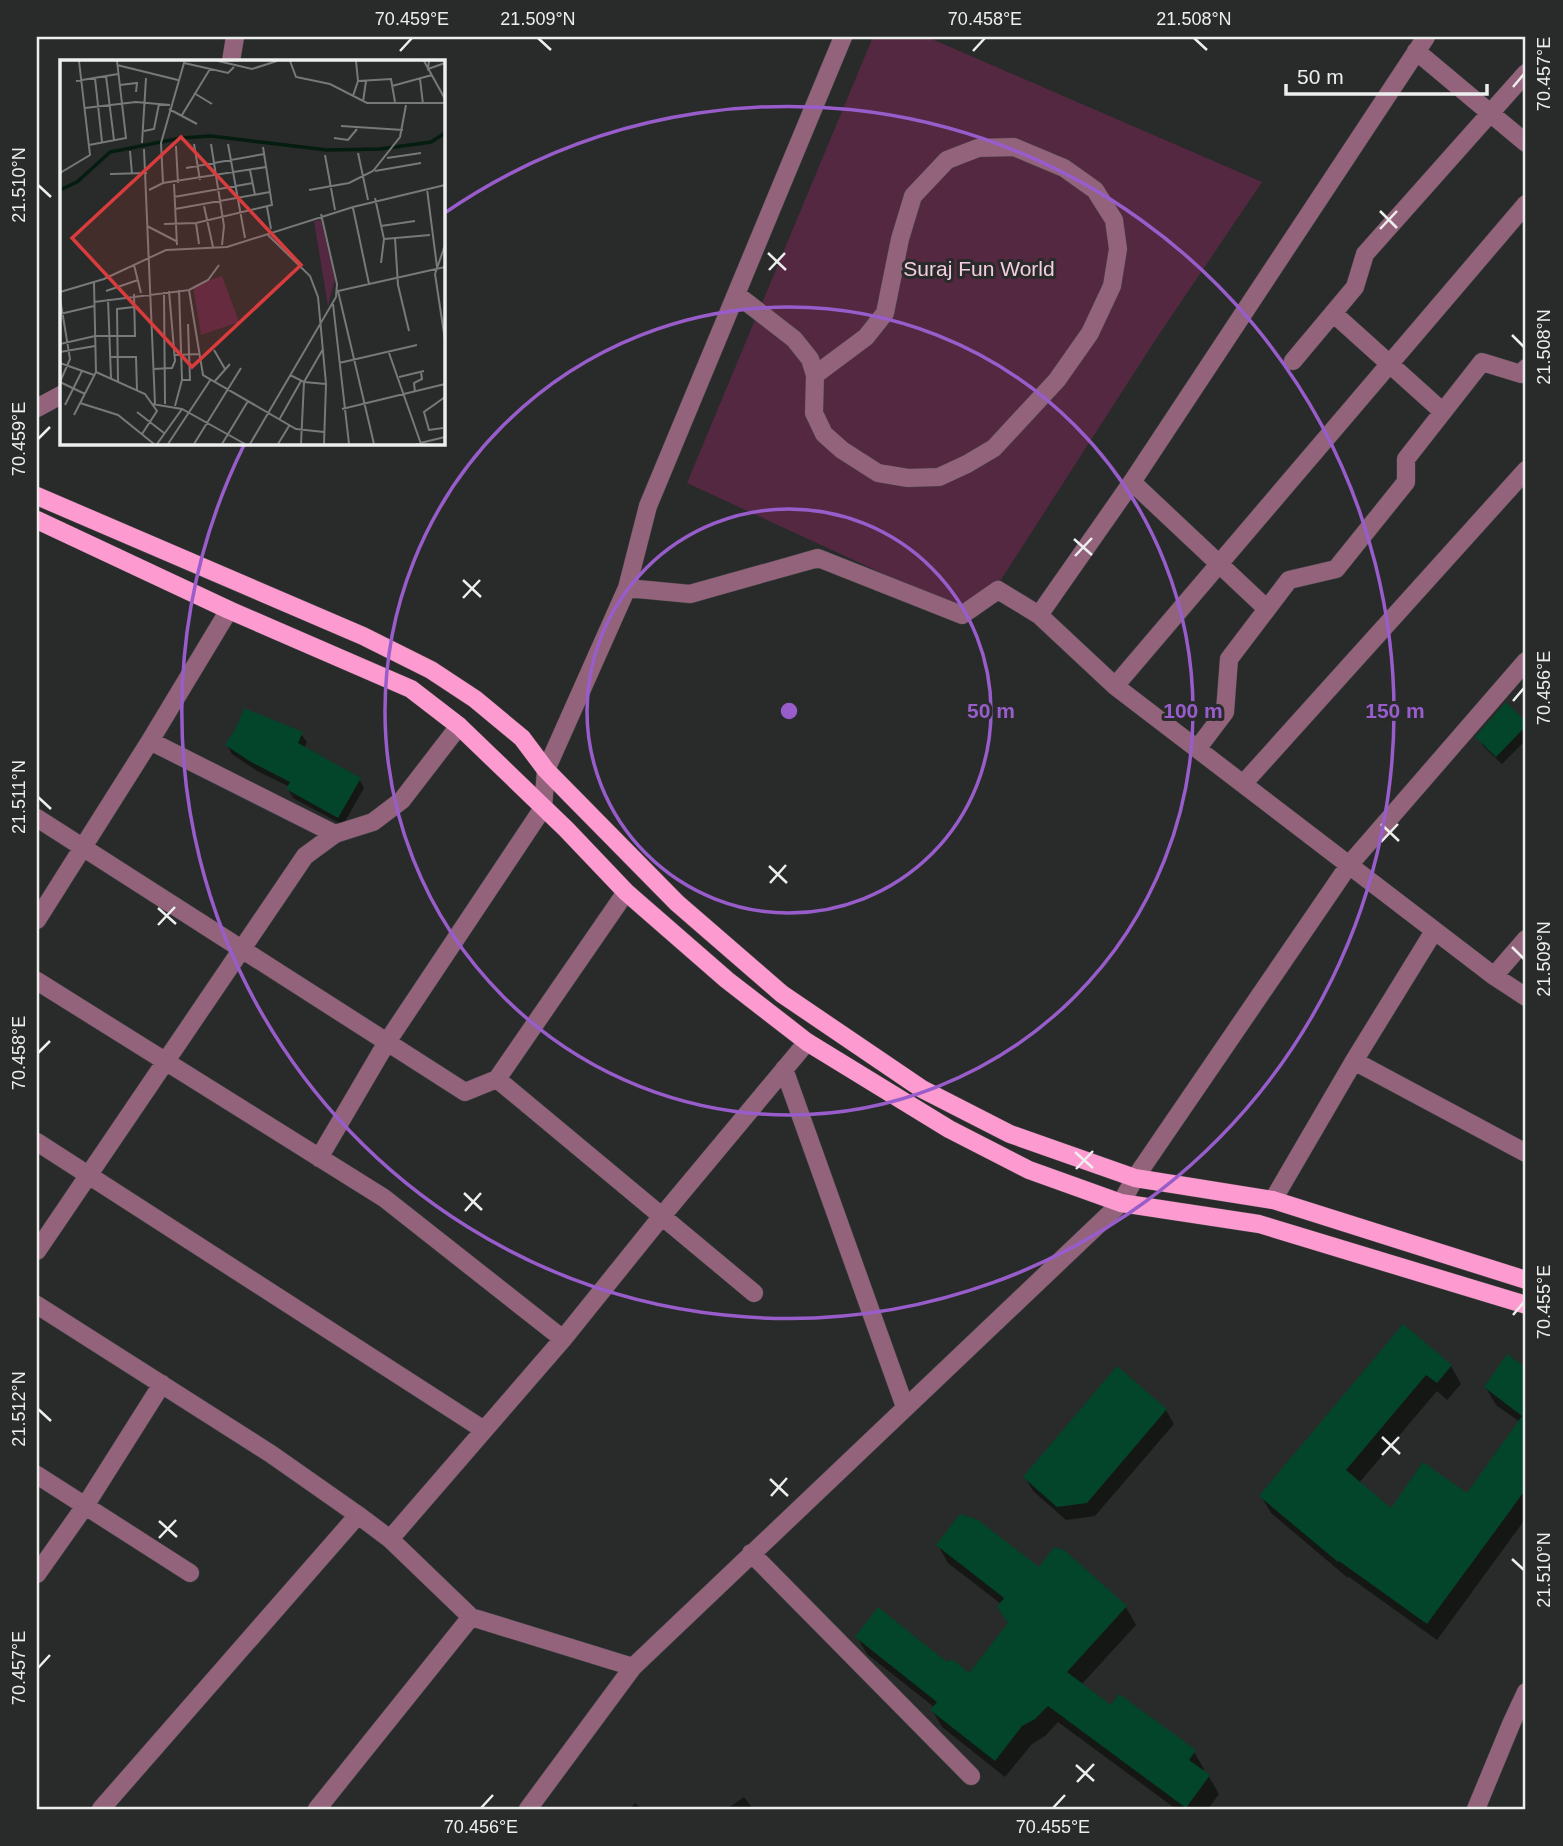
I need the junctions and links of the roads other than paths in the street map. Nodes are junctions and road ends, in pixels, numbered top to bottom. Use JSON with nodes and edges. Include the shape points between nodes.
{"nodes":[{"id":1,"x":235,"y":37,"type":"edge"},
{"id":2,"x":843,"y":37,"type":"edge"},
{"id":3,"x":1421,"y":44,"type":"edge"},
{"id":4,"x":232,"y":60,"type":"edge"},
{"id":5,"x":1526,"y":73,"type":"edge"},
{"id":6,"x":1490,"y":113,"type":"junction"},
{"id":7,"x":1526,"y":143,"type":"edge"},
{"id":8,"x":1526,"y":204,"type":"edge"},
{"id":9,"x":736,"y":294,"type":"junction"},
{"id":10,"x":1333,"y":313,"type":"junction"},
{"id":11,"x":1293,"y":361,"type":"dead end"},
{"id":12,"x":1390,"y":364,"type":"junction"},
{"id":13,"x":1526,"y":368,"type":"edge"},
{"id":14,"x":816,"y":375,"type":"junction"},
{"id":15,"x":60,"y":396,"type":"edge"},
{"id":16,"x":37,"y":408,"type":"edge"},
{"id":17,"x":1443,"y":412,"type":"junction"},
{"id":18,"x":1526,"y":470,"type":"edge"},
{"id":19,"x":1132,"y":482,"type":"junction"},
{"id":20,"x":37,"y":496,"type":"edge"},
{"id":21,"x":37,"y":520,"type":"edge"},
{"id":22,"x":1219,"y":564,"type":"junction"},
{"id":23,"x":627,"y":588,"type":"junction"},
{"id":24,"x":1267,"y":609,"type":"junction"},
{"id":25,"x":229,"y":610,"type":"junction"},
{"id":26,"x":1039,"y":615,"type":"junction"},
{"id":27,"x":1526,"y":661,"type":"edge"},
{"id":28,"x":1115,"y":686,"type":"junction"},
{"id":29,"x":459,"y":726,"type":"junction"},
{"id":30,"x":150,"y":741,"type":"junction"},
{"id":31,"x":1197,"y":749,"type":"junction"},
{"id":32,"x":546,"y":770,"type":"junction"},
{"id":33,"x":1243,"y":784,"type":"junction"},
{"id":34,"x":543,"y":808,"type":"junction"},
{"id":35,"x":37,"y":818,"type":"edge"},
{"id":36,"x":335,"y":834,"type":"junction"},
{"id":37,"x":83,"y":847,"type":"junction"},
{"id":38,"x":1349,"y":865,"type":"junction"},
{"id":39,"x":626,"y":892,"type":"junction"},
{"id":40,"x":37,"y":920,"type":"edge"},
{"id":41,"x":1434,"y":931,"type":"junction"},
{"id":42,"x":1526,"y":939,"type":"edge"},
{"id":43,"x":242,"y":949,"type":"junction"},
{"id":44,"x":1494,"y":976,"type":"junction"},
{"id":45,"x":37,"y":981,"type":"edge"},
{"id":46,"x":1526,"y":997,"type":"edge"},
{"id":47,"x":387,"y":1042,"type":"junction"},
{"id":48,"x":807,"y":1042,"type":"junction"},
{"id":49,"x":1354,"y":1061,"type":"junction"},
{"id":50,"x":166,"y":1062,"type":"junction"},
{"id":51,"x":784,"y":1069,"type":"junction"},
{"id":52,"x":497,"y":1079,"type":"junction"},
{"id":53,"x":37,"y":1142,"type":"edge"},
{"id":54,"x":1526,"y":1153,"type":"edge"},
{"id":55,"x":319,"y":1158,"type":"junction"},
{"id":56,"x":88,"y":1175,"type":"junction"},
{"id":57,"x":1135,"y":1178,"type":"junction"},
{"id":58,"x":1273,"y":1200,"type":"junction"},
{"id":59,"x":1121,"y":1203,"type":"junction"},
{"id":60,"x":662,"y":1216,"type":"junction"},
{"id":61,"x":37,"y":1251,"type":"edge"},
{"id":62,"x":1526,"y":1280,"type":"edge"},
{"id":63,"x":754,"y":1293,"type":"dead end"},
{"id":64,"x":37,"y":1305,"type":"edge"},
{"id":65,"x":1526,"y":1305,"type":"edge"},
{"id":66,"x":563,"y":1339,"type":"junction"},
{"id":67,"x":162,"y":1384,"type":"junction"},
{"id":68,"x":905,"y":1407,"type":"junction"},
{"id":69,"x":484,"y":1430,"type":"junction"},
{"id":70,"x":37,"y":1475,"type":"edge"},
{"id":71,"x":85,"y":1506,"type":"junction"},
{"id":72,"x":358,"y":1515,"type":"junction"},
{"id":73,"x":390,"y":1539,"type":"junction"},
{"id":74,"x":751,"y":1553,"type":"junction"},
{"id":75,"x":190,"y":1573,"type":"dead end"},
{"id":76,"x":37,"y":1574,"type":"edge"},
{"id":77,"x":471,"y":1616,"type":"junction"},
{"id":78,"x":633,"y":1667,"type":"junction"},
{"id":79,"x":1526,"y":1692,"type":"edge"},
{"id":80,"x":971,"y":1776,"type":"dead end"},
{"id":81,"x":102,"y":1809,"type":"edge"},
{"id":82,"x":317,"y":1809,"type":"edge"},
{"id":83,"x":528,"y":1809,"type":"edge"},
{"id":84,"x":1476,"y":1809,"type":"edge"}],
"edges":[{"from":1,"to":4,"type":"street"},
{"from":2,"to":9,"type":"street"},
{"from":3,"to":6,"type":"street"},
{"from":3,"to":19,"type":"street"},
{"from":5,"to":6,"type":"street"},
{"from":6,"to":7,"type":"street"},
{"from":6,"to":10,"type":"street","via":[[1365,254],[1355,287]]},
{"from":8,"to":12,"type":"street"},
{"from":9,"to":14,"type":"street","via":[[794,338]]},
{"from":9,"to":23,"type":"street","via":[[648,506]]},
{"from":10,"to":11,"type":"street"},
{"from":10,"to":12,"type":"street"},
{"from":12,"to":17,"type":"street"},
{"from":12,"to":22,"type":"street"},
{"from":13,"to":17,"type":"street","via":[[1521,374],[1482,362]]},
{"from":14,"to":14,"type":"street","via":[[866,337],[885,313],[913,196],[947,160],[978,148],[1014,147],[1064,168],[1095,190],[1114,220],[1118,249],[1112,286],[1090,333],[1057,380],[1015,427],[994,448],[967,464],[939,477],[878,473],[824,434],[814,412]]},
{"from":15,"to":16,"type":"street"},
{"from":17,"to":24,"type":"street","via":[[1406,459],[1406,482],[1336,569],[1289,580]]},
{"from":18,"to":33,"type":"street"},
{"from":19,"to":22,"type":"street"},
{"from":19,"to":26,"type":"street"},
{"from":20,"to":32,"type":"main road","via":[[363,636],[431,670],[522,738]]},
{"from":21,"to":25,"type":"main road"},
{"from":22,"to":24,"type":"street"},
{"from":22,"to":28,"type":"street"},
{"from":23,"to":26,"type":"street","via":[[690,594],[818,558],[962,615],[998,590]]},
{"from":23,"to":32,"type":"street"},
{"from":24,"to":31,"type":"street","via":[[1229,659],[1225,712]]},
{"from":25,"to":29,"type":"main road","via":[[411,689]]},
{"from":25,"to":30,"type":"street"},
{"from":26,"to":28,"type":"street"},
{"from":27,"to":38,"type":"street"},
{"from":28,"to":31,"type":"street"},
{"from":29,"to":34,"type":"main road"},
{"from":29,"to":36,"type":"street","via":[[402,800],[373,822]]},
{"from":30,"to":36,"type":"street"},
{"from":30,"to":37,"type":"street"},
{"from":31,"to":33,"type":"street"},
{"from":32,"to":34,"type":"street"},
{"from":32,"to":57,"type":"main road","via":[[677,903],[782,994],[922,1089],[1010,1134]]},
{"from":33,"to":38,"type":"street"},
{"from":34,"to":39,"type":"main road"},
{"from":34,"to":47,"type":"street"},
{"from":35,"to":37,"type":"street"},
{"from":36,"to":43,"type":"street","via":[[305,856]]},
{"from":37,"to":40,"type":"street"},
{"from":37,"to":43,"type":"street"},
{"from":38,"to":41,"type":"street"},
{"from":38,"to":57,"type":"street"},
{"from":39,"to":48,"type":"main road"},
{"from":39,"to":52,"type":"street"},
{"from":41,"to":44,"type":"street"},
{"from":41,"to":49,"type":"street"},
{"from":42,"to":44,"type":"street"},
{"from":43,"to":47,"type":"street"},
{"from":43,"to":50,"type":"street"},
{"from":44,"to":46,"type":"street"},
{"from":45,"to":50,"type":"street"},
{"from":47,"to":52,"type":"street","via":[[465,1092]]},
{"from":47,"to":55,"type":"street"},
{"from":48,"to":51,"type":"street"},
{"from":48,"to":59,"type":"main road","via":[[949,1129],[1029,1170]]},
{"from":49,"to":54,"type":"street"},
{"from":49,"to":58,"type":"street"},
{"from":50,"to":55,"type":"street"},
{"from":50,"to":56,"type":"street"},
{"from":51,"to":60,"type":"street"},
{"from":51,"to":68,"type":"street"},
{"from":52,"to":60,"type":"street"},
{"from":53,"to":56,"type":"street"},
{"from":55,"to":66,"type":"street","via":[[384,1198]]},
{"from":56,"to":61,"type":"street"},
{"from":56,"to":69,"type":"street"},
{"from":57,"to":58,"type":"main road"},
{"from":57,"to":59,"type":"street"},
{"from":58,"to":62,"type":"main road"},
{"from":59,"to":65,"type":"main road","via":[[1259,1224]]},
{"from":59,"to":68,"type":"street"},
{"from":60,"to":63,"type":"street"},
{"from":60,"to":66,"type":"street"},
{"from":64,"to":67,"type":"street"},
{"from":66,"to":69,"type":"street"},
{"from":67,"to":71,"type":"street"},
{"from":67,"to":72,"type":"street"},
{"from":68,"to":74,"type":"street"},
{"from":69,"to":73,"type":"street"},
{"from":70,"to":71,"type":"street"},
{"from":71,"to":75,"type":"street"},
{"from":71,"to":76,"type":"street"},
{"from":72,"to":73,"type":"street"},
{"from":72,"to":81,"type":"street"},
{"from":73,"to":77,"type":"street"},
{"from":74,"to":78,"type":"street"},
{"from":74,"to":80,"type":"street"},
{"from":77,"to":78,"type":"street"},
{"from":77,"to":82,"type":"street"},
{"from":78,"to":83,"type":"street"},
{"from":79,"to":84,"type":"street"}]}
